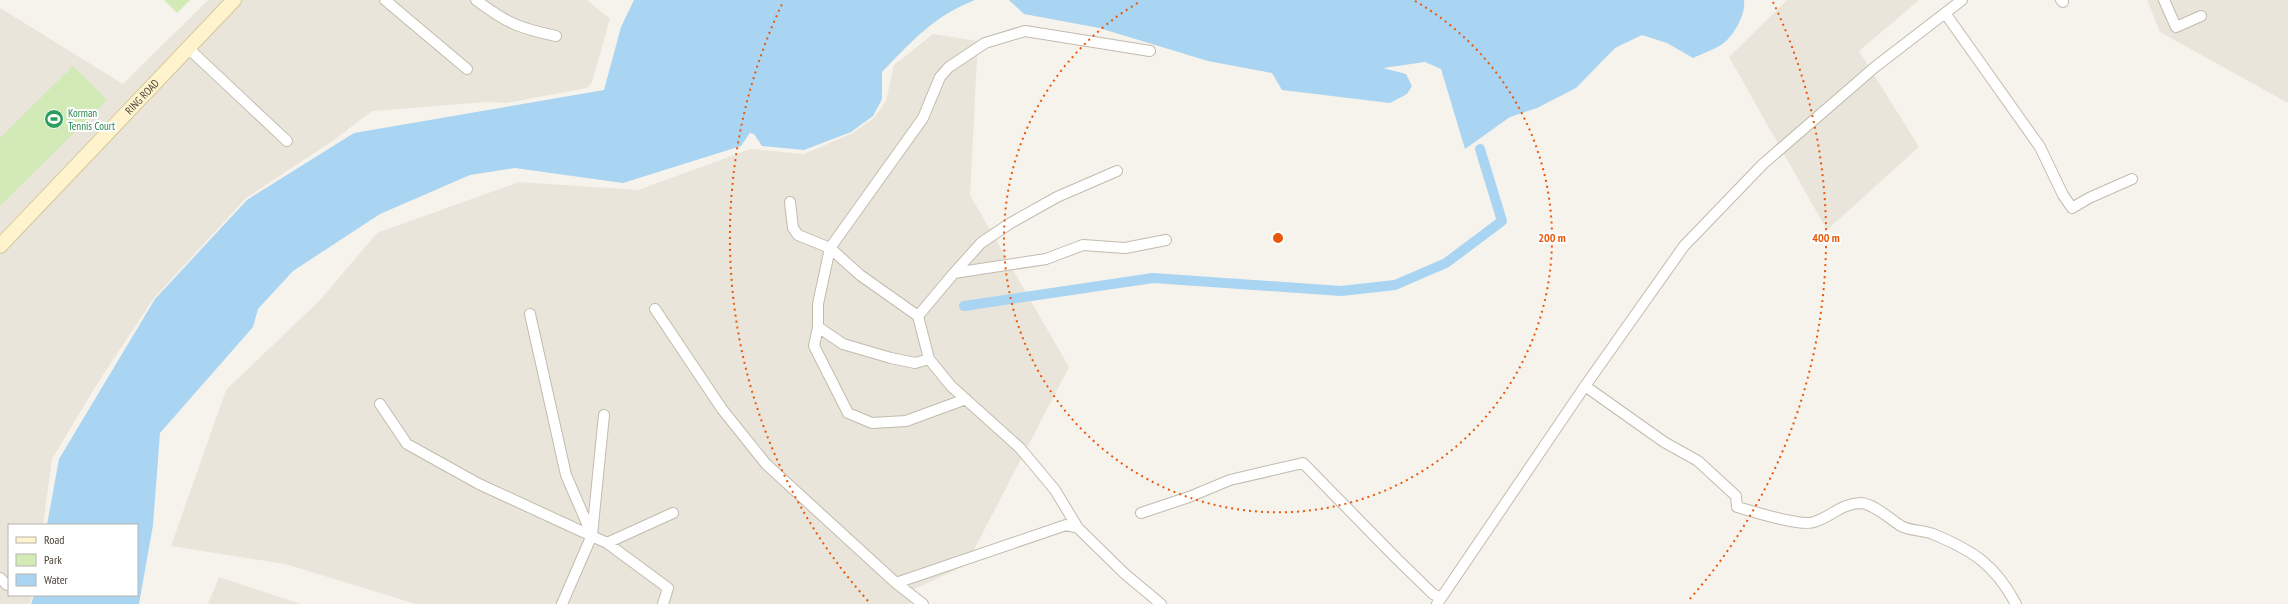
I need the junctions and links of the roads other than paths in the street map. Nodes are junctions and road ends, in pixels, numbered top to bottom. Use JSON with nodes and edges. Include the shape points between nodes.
{"nodes":[{"id":1,"x":234,"y":0,"type":"edge"},
{"id":2,"x":385,"y":0,"type":"edge"},
{"id":3,"x":476,"y":0,"type":"edge"},
{"id":4,"x":1962,"y":0,"type":"edge"},
{"id":5,"x":2164,"y":0,"type":"edge"},
{"id":6,"x":1945,"y":13,"type":"junction"},
{"id":7,"x":2201,"y":16,"type":"dead end"},
{"id":8,"x":556,"y":36,"type":"dead end"},
{"id":9,"x":188,"y":48,"type":"junction"},
{"id":10,"x":1150,"y":51,"type":"dead end"},
{"id":11,"x":467,"y":69,"type":"dead end"},
{"id":12,"x":287,"y":141,"type":"dead end"},
{"id":13,"x":1117,"y":171,"type":"dead end"},
{"id":14,"x":2132,"y":179,"type":"dead end"},
{"id":15,"x":790,"y":202,"type":"dead end"},
{"id":16,"x":1166,"y":240,"type":"dead end"},
{"id":17,"x":0,"y":246,"type":"edge"},
{"id":18,"x":830,"y":248,"type":"junction"},
{"id":19,"x":954,"y":273,"type":"junction"},
{"id":20,"x":655,"y":309,"type":"dead end"},
{"id":21,"x":530,"y":314,"type":"dead end"},
{"id":22,"x":918,"y":316,"type":"junction"},
{"id":23,"x":818,"y":327,"type":"junction"},
{"id":24,"x":929,"y":359,"type":"junction"},
{"id":25,"x":1585,"y":386,"type":"junction"},
{"id":26,"x":966,"y":399,"type":"junction"},
{"id":27,"x":380,"y":404,"type":"dead end"},
{"id":28,"x":604,"y":414,"type":"dead end"},
{"id":29,"x":1141,"y":512,"type":"dead end"},
{"id":30,"x":673,"y":514,"type":"dead end"},
{"id":31,"x":1078,"y":528,"type":"junction"},
{"id":32,"x":592,"y":535,"type":"junction"},
{"id":33,"x":607,"y":543,"type":"junction"},
{"id":34,"x":896,"y":583,"type":"junction"},
{"id":35,"x":1439,"y":601,"type":"edge"},
{"id":36,"x":562,"y":604,"type":"edge"},
{"id":37,"x":663,"y":604,"type":"edge"},
{"id":38,"x":923,"y":604,"type":"edge"},
{"id":39,"x":1160,"y":604,"type":"edge"},
{"id":40,"x":2016,"y":604,"type":"edge"}],
"edges":[{"from":1,"to":9,"type":"main road","name":"RING ROAD"},
{"from":2,"to":11,"type":"street"},
{"from":3,"to":8,"type":"street","via":[[503,20]]},
{"from":4,"to":6,"type":"street"},
{"from":5,"to":7,"type":"street","via":[[2176,27]]},
{"from":6,"to":14,"type":"street","via":[[2040,147],[2072,208]]},
{"from":6,"to":25,"type":"street","via":[[1875,67],[1763,164],[1684,246]]},
{"from":9,"to":12,"type":"street"},
{"from":9,"to":17,"type":"main road","name":"RING ROAD"},
{"from":10,"to":18,"type":"street","via":[[1025,31],[984,43],[949,67],[940,77],[923,118]]},
{"from":13,"to":19,"type":"street","via":[[1057,197],[1008,224],[981,243]]},
{"from":15,"to":18,"type":"street","via":[[793,228],[798,235]]},
{"from":16,"to":19,"type":"street","via":[[1125,248],[1084,245],[1046,259]]},
{"from":18,"to":22,"type":"street","via":[[860,275]]},
{"from":18,"to":23,"type":"street","via":[[818,304]]},
{"from":19,"to":22,"type":"street"},
{"from":20,"to":34,"type":"street","via":[[722,409],[766,464]]},
{"from":21,"to":32,"type":"street","via":[[566,475]]},
{"from":22,"to":24,"type":"street"},
{"from":23,"to":24,"type":"street","via":[[843,344],[891,358],[915,363]]},
{"from":23,"to":26,"type":"street","via":[[814,346],[848,412],[872,423],[906,421]]},
{"from":24,"to":26,"type":"street","via":[[951,386]]},
{"from":25,"to":35,"type":"street"},
{"from":25,"to":40,"type":"street","via":[[1658,438],[1698,461],[1736,496],[1737,507],[1770,517],[1813,523],[1846,505],[1863,503],[1902,527],[1931,534],[1962,548],[1988,564],[2004,582]]},
{"from":26,"to":31,"type":"street","via":[[1020,448],[1056,490]]},
{"from":27,"to":32,"type":"street","via":[[407,444],[479,484]]},
{"from":28,"to":32,"type":"street"},
{"from":29,"to":35,"type":"street","via":[[1189,497],[1230,480],[1303,463]]},
{"from":30,"to":33,"type":"street"},
{"from":31,"to":34,"type":"street","via":[[1066,525]]},
{"from":31,"to":39,"type":"street"},
{"from":32,"to":33,"type":"street"},
{"from":32,"to":36,"type":"street"},
{"from":33,"to":37,"type":"street","via":[[668,588]]},
{"from":34,"to":38,"type":"street"}]}
